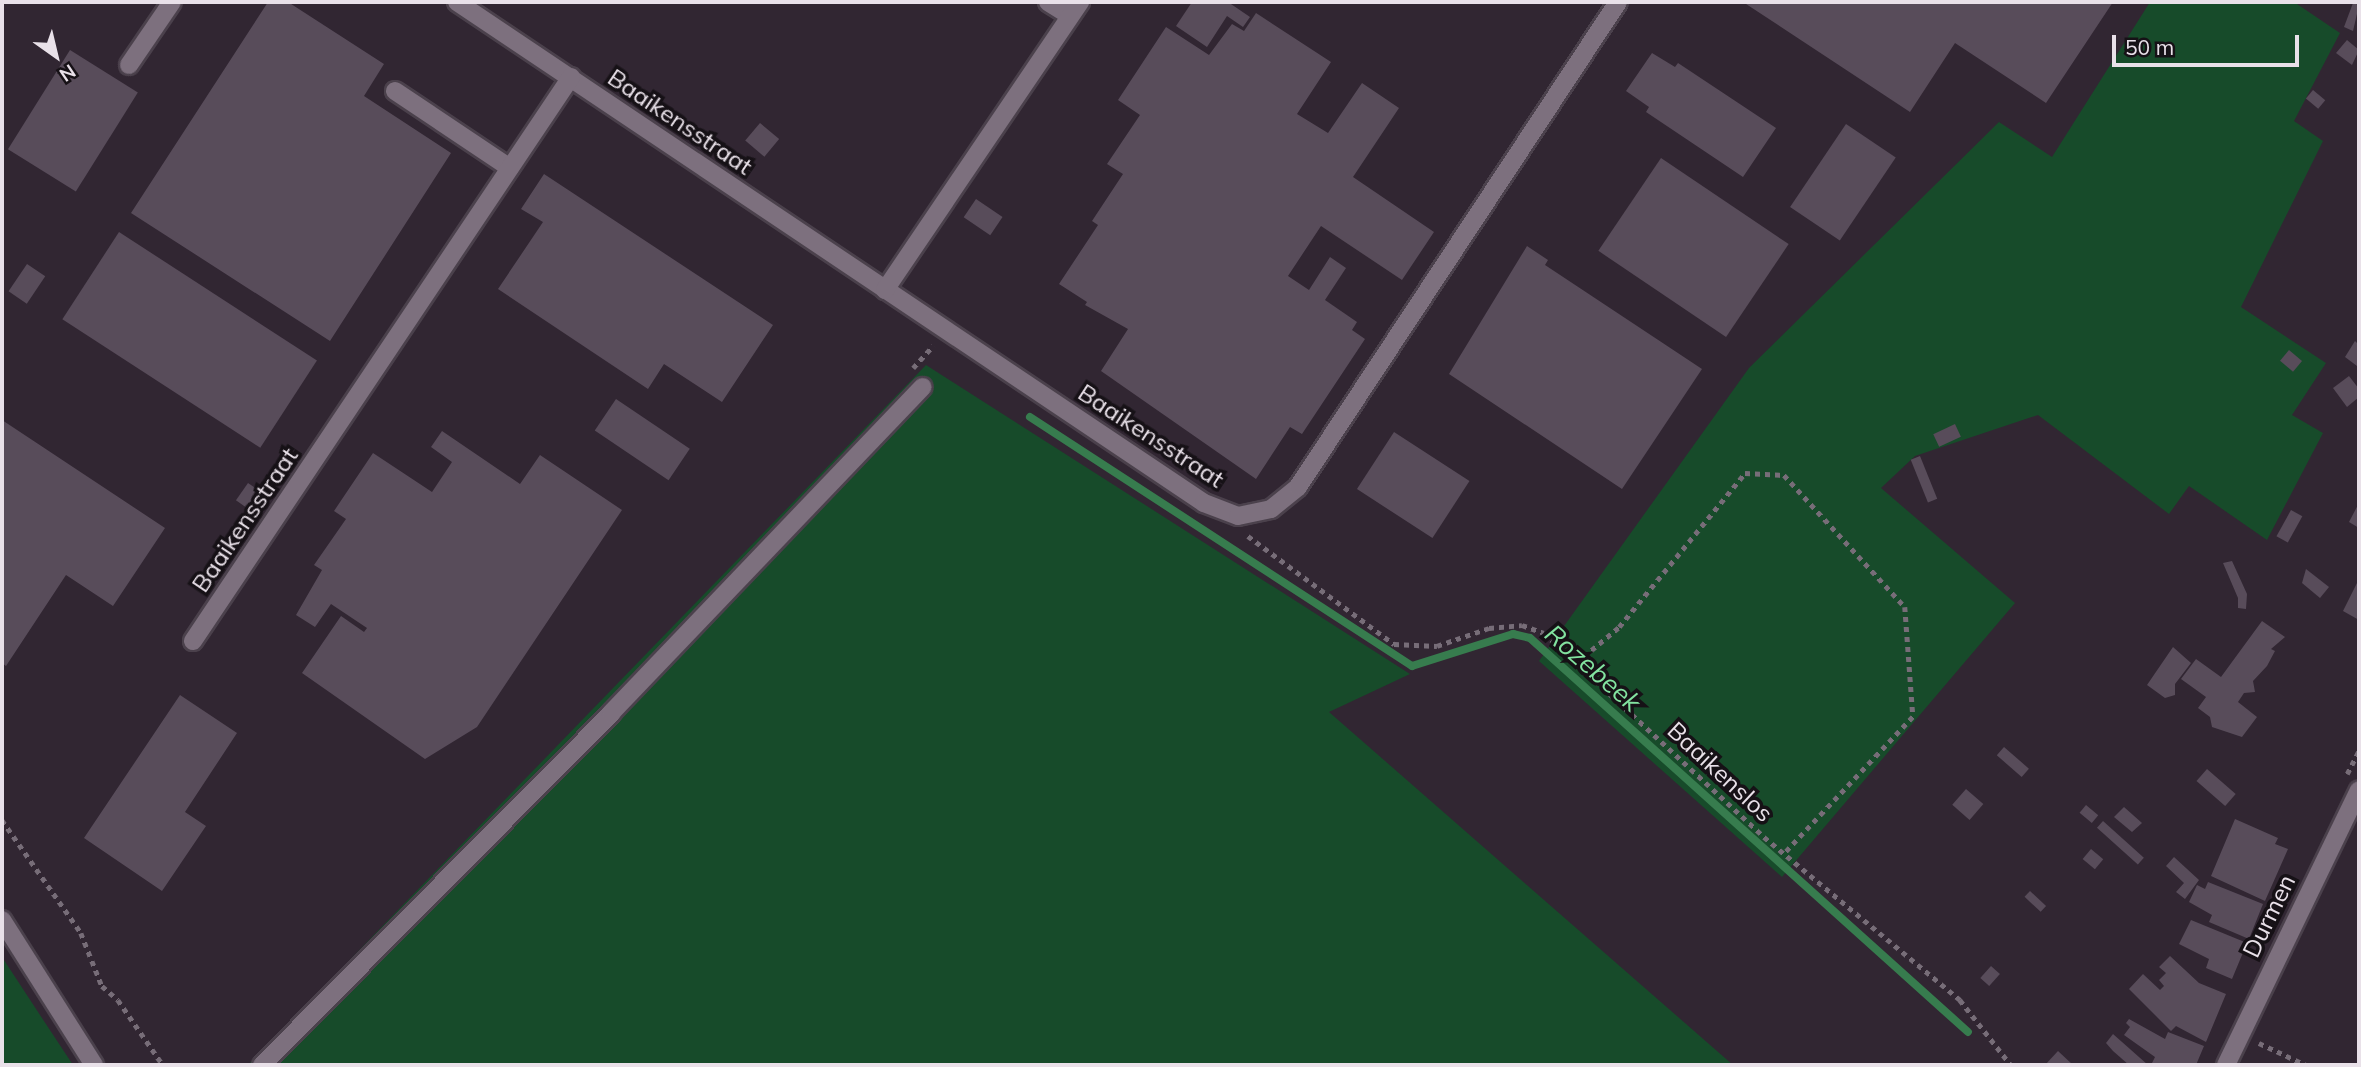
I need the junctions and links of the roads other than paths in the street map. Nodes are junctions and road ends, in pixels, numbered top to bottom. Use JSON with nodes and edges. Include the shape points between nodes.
{"nodes":[{"id":1,"x":172,"y":2,"type":"edge"},
{"id":2,"x":457,"y":2,"type":"edge"},
{"id":3,"x":1048,"y":2,"type":"edge"},
{"id":4,"x":1616,"y":3,"type":"edge"},
{"id":5,"x":1075,"y":9,"type":"edge"},
{"id":6,"x":130,"y":65,"type":"dead end"},
{"id":7,"x":571,"y":77,"type":"junction"},
{"id":8,"x":395,"y":91,"type":"dead end"},
{"id":9,"x":510,"y":168,"type":"junction"},
{"id":10,"x":885,"y":290,"type":"junction"},
{"id":11,"x":922,"y":387,"type":"dead end"},
{"id":12,"x":193,"y":641,"type":"dead end"},
{"id":13,"x":2359,"y":790,"type":"edge"},
{"id":14,"x":2,"y":920,"type":"edge"},
{"id":15,"x":94,"y":1065,"type":"edge"},
{"id":16,"x":262,"y":1065,"type":"edge"},
{"id":17,"x":2226,"y":1065,"type":"edge"}],
"edges":[{"from":1,"to":6,"type":"street"},
{"from":2,"to":7,"type":"street","name":"Baaikensstraat"},
{"from":3,"to":5,"type":"street"},
{"from":4,"to":10,"type":"street","name":"Baaikensstraat","via":[[1298,487],[1270,509],[1238,516],[1203,502]]},
{"from":5,"to":10,"type":"street"},
{"from":7,"to":9,"type":"street","name":"Baaikensstraat"},
{"from":7,"to":10,"type":"street","name":"Baaikensstraat"},
{"from":8,"to":9,"type":"street"},
{"from":9,"to":12,"type":"street","name":"Baaikensstraat"},
{"from":11,"to":16,"type":"street","via":[[611,713]]},
{"from":13,"to":17,"type":"street","name":"Durmen"},
{"from":14,"to":15,"type":"street"}]}
